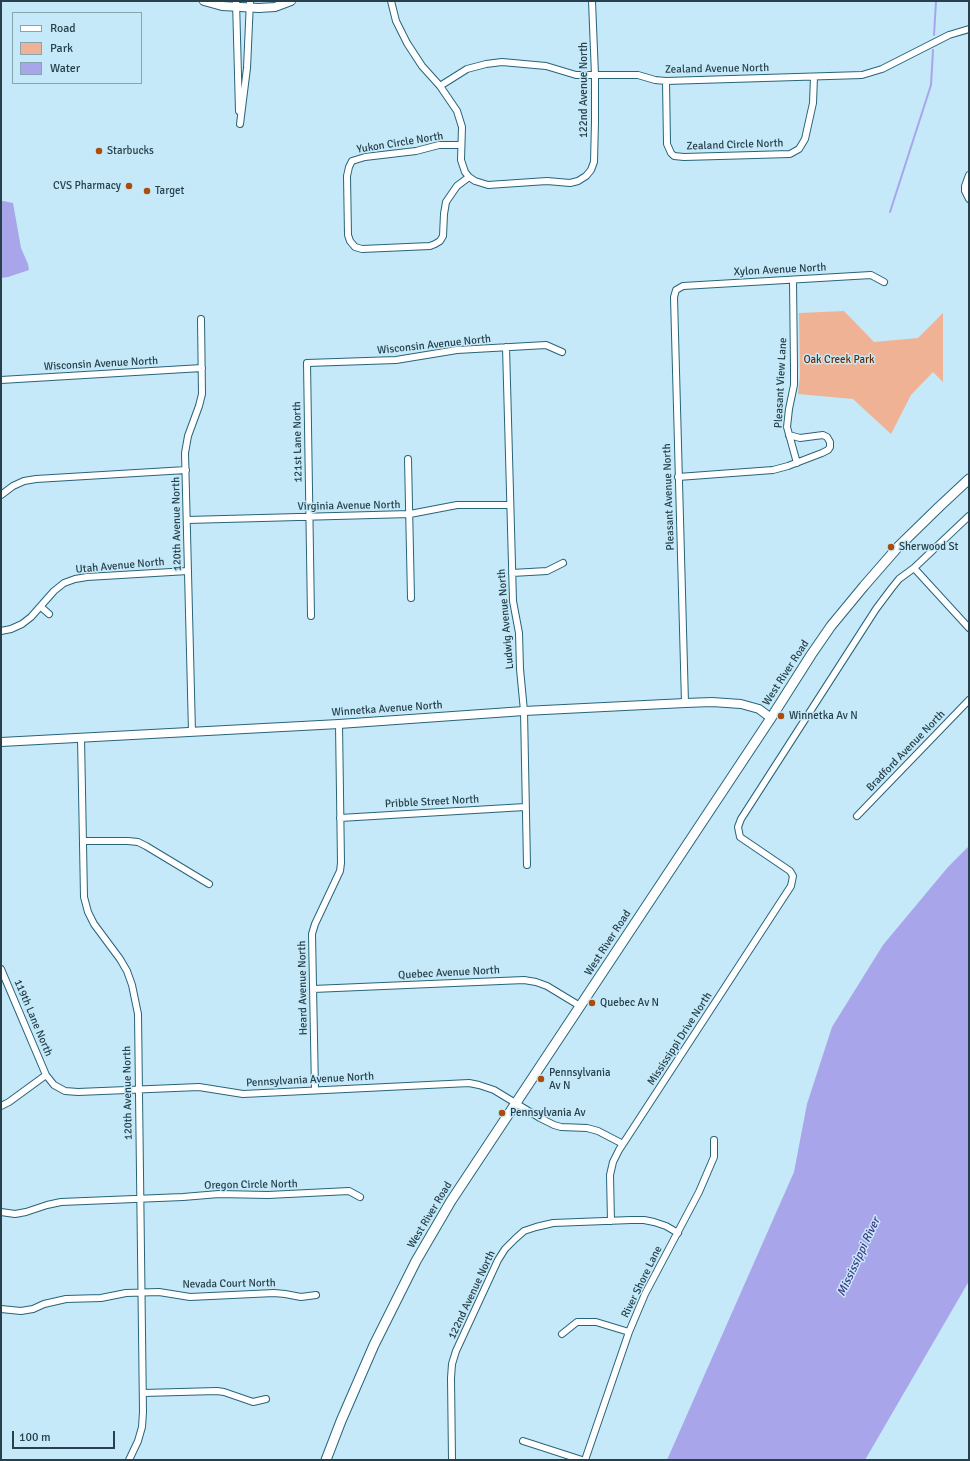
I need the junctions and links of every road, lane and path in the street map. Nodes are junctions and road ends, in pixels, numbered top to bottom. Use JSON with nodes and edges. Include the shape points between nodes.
{"nodes":[{"id":1,"x":204,"y":1,"type":"edge"},
{"id":2,"x":291,"y":1,"type":"edge"},
{"id":3,"x":391,"y":1,"type":"edge"},
{"id":4,"x":592,"y":1,"type":"edge"},
{"id":5,"x":236,"y":4,"type":"edge"},
{"id":6,"x":250,"y":4,"type":"edge"},
{"id":7,"x":969,"y":29,"type":"edge"},
{"id":8,"x":595,"y":75,"type":"junction"},
{"id":9,"x":814,"y":77,"type":"junction"},
{"id":10,"x":666,"y":81,"type":"junction"},
{"id":11,"x":440,"y":86,"type":"junction"},
{"id":12,"x":461,"y":145,"type":"junction"},
{"id":13,"x":969,"y":175,"type":"edge"},
{"id":14,"x":469,"y":177,"type":"junction"},
{"id":15,"x":969,"y":199,"type":"edge"},
{"id":16,"x":793,"y":280,"type":"junction"},
{"id":17,"x":884,"y":282,"type":"dead end"},
{"id":18,"x":676,"y":290,"type":"joint"},
{"id":19,"x":201,"y":319,"type":"dead end"},
{"id":20,"x":506,"y":347,"type":"junction"},
{"id":21,"x":562,"y":352,"type":"dead end"},
{"id":22,"x":307,"y":363,"type":"joint"},
{"id":23,"x":202,"y":368,"type":"junction"},
{"id":24,"x":1,"y":380,"type":"edge"},
{"id":25,"x":789,"y":435,"type":"junction"},
{"id":26,"x":408,"y":459,"type":"dead end"},
{"id":27,"x":797,"y":463,"type":"junction"},
{"id":28,"x":186,"y":470,"type":"junction"},
{"id":29,"x":678,"y":477,"type":"junction"},
{"id":30,"x":969,"y":479,"type":"edge"},
{"id":31,"x":1,"y":495,"type":"edge"},
{"id":32,"x":510,"y":505,"type":"junction"},
{"id":33,"x":410,"y":514,"type":"junction"},
{"id":34,"x":308,"y":516,"type":"junction"},
{"id":35,"x":969,"y":516,"type":"edge"},
{"id":36,"x":187,"y":520,"type":"junction"},
{"id":37,"x":563,"y":562,"type":"dead end"},
{"id":38,"x":914,"y":568,"type":"junction"},
{"id":39,"x":188,"y":571,"type":"junction"},
{"id":40,"x":512,"y":573,"type":"junction"},
{"id":41,"x":411,"y":598,"type":"dead end"},
{"id":42,"x":41,"y":607,"type":"junction"},
{"id":43,"x":49,"y":614,"type":"dead end"},
{"id":44,"x":311,"y":616,"type":"dead end"},
{"id":45,"x":969,"y":628,"type":"edge"},
{"id":46,"x":1,"y":631,"type":"edge"},
{"id":47,"x":969,"y":700,"type":"edge"},
{"id":48,"x":685,"y":703,"type":"junction"},
{"id":49,"x":524,"y":711,"type":"junction"},
{"id":50,"x":771,"y":718,"type":"junction"},
{"id":51,"x":339,"y":724,"type":"junction"},
{"id":52,"x":192,"y":732,"type":"junction"},
{"id":53,"x":81,"y":738,"type":"junction"},
{"id":54,"x":1,"y":742,"type":"edge"},
{"id":55,"x":525,"y":807,"type":"junction"},
{"id":56,"x":857,"y":816,"type":"dead end"},
{"id":57,"x":340,"y":818,"type":"junction"},
{"id":58,"x":82,"y":841,"type":"junction"},
{"id":59,"x":526,"y":865,"type":"dead end"},
{"id":60,"x":209,"y":884,"type":"dead end"},
{"id":61,"x":1,"y":969,"type":"edge"},
{"id":62,"x":312,"y":989,"type":"junction"},
{"id":63,"x":580,"y":1006,"type":"junction"},
{"id":64,"x":46,"y":1075,"type":"junction"},
{"id":65,"x":138,"y":1090,"type":"junction"},
{"id":66,"x":315,"y":1090,"type":"junction"},
{"id":67,"x":517,"y":1103,"type":"junction"},
{"id":68,"x":1,"y":1106,"type":"edge"},
{"id":69,"x":714,"y":1140,"type":"dead end"},
{"id":70,"x":623,"y":1144,"type":"junction"},
{"id":71,"x":360,"y":1197,"type":"dead end"},
{"id":72,"x":140,"y":1199,"type":"junction"},
{"id":73,"x":1,"y":1212,"type":"edge"},
{"id":74,"x":611,"y":1220,"type":"junction"},
{"id":75,"x":678,"y":1233,"type":"junction"},
{"id":76,"x":142,"y":1292,"type":"junction"},
{"id":77,"x":316,"y":1294,"type":"dead end"},
{"id":78,"x":1,"y":1309,"type":"edge"},
{"id":79,"x":629,"y":1332,"type":"junction"},
{"id":80,"x":562,"y":1334,"type":"dead end"},
{"id":81,"x":144,"y":1393,"type":"junction"},
{"id":82,"x":266,"y":1399,"type":"dead end"},
{"id":83,"x":523,"y":1441,"type":"dead end"},
{"id":84,"x":129,"y":1460,"type":"edge"},
{"id":85,"x":326,"y":1460,"type":"edge"},
{"id":86,"x":452,"y":1460,"type":"edge"},
{"id":87,"x":582,"y":1460,"type":"edge"},
{"id":88,"x":585,"y":1460,"type":"edge"}],
"edges":[{"from":1,"to":5,"type":"street","via":[[222,6]]},
{"from":2,"to":6,"type":"street","via":[[275,7]]},
{"from":3,"to":11,"type":"street","via":[[396,22],[407,43],[422,66]]},
{"from":4,"to":8,"type":"street","name":"122nd Avenue North"},
{"from":5,"to":6,"type":"street"},
{"from":5,"to":6,"type":"street","via":[[240,124],[247,68]]},
{"from":7,"to":9,"type":"street","name":"Zealand Avenue North","via":[[949,34],[875,72],[862,76]]},
{"from":8,"to":10,"type":"street","name":"Zealand Avenue North","via":[[638,75]]},
{"from":8,"to":11,"type":"street","name":"Zealand Avenue North","via":[[576,74],[546,66],[502,62],[467,70]]},
{"from":8,"to":14,"type":"street","name":"122nd Avenue North","via":[[594,162],[586,176],[570,182],[488,185]]},
{"from":9,"to":10,"type":"street","name":"Zealand Avenue North"},
{"from":9,"to":10,"type":"street","name":"Zealand Circle North","via":[[813,103],[805,139],[799,149],[790,154],[684,157],[674,156],[668,144]]},
{"from":11,"to":12,"type":"street","via":[[457,110],[462,127]]},
{"from":12,"to":14,"type":"street","via":[[461,160]]},
{"from":12,"to":14,"type":"street","name":"Yukon Circle North","via":[[439,145],[352,161],[347,176],[350,241],[362,250],[436,244],[443,236],[446,202],[457,186]]},
{"from":13,"to":15,"type":"street","via":[[965,191]]},
{"from":16,"to":17,"type":"street","name":"Xylon Avenue North","via":[[870,275]]},
{"from":16,"to":18,"type":"street","name":"Xylon Avenue North","via":[[683,286]]},
{"from":16,"to":25,"type":"street","name":"Pleasant View Lane","via":[[794,385],[788,417]]},
{"from":18,"to":29,"type":"street","name":"Pleasant Avenue North","via":[[674,298]]},
{"from":19,"to":23,"type":"street","name":"120th Avenue North"},
{"from":20,"to":21,"type":"street","name":"Wisconsin Avenue North","via":[[546,345]]},
{"from":20,"to":22,"type":"street","name":"Wisconsin Avenue North","via":[[441,352],[396,360]]},
{"from":20,"to":32,"type":"street","name":"Ludwig Avenue North"},
{"from":22,"to":34,"type":"street","name":"121st Lane North"},
{"from":23,"to":24,"type":"street","name":"Wisconsin Avenue North"},
{"from":23,"to":28,"type":"street","name":"120th Avenue North","via":[[202,394],[186,445]]},
{"from":25,"to":27,"type":"street","name":"Pleasant View Lane"},
{"from":25,"to":27,"type":"street","via":[[800,438],[823,435],[830,442],[828,450]]},
{"from":26,"to":33,"type":"street"},
{"from":27,"to":29,"type":"street","via":[[773,470]]},
{"from":28,"to":31,"type":"street","via":[[36,479],[13,486]]},
{"from":28,"to":36,"type":"street","name":"120th Avenue North"},
{"from":29,"to":48,"type":"street","name":"Pleasant Avenue North"},
{"from":30,"to":50,"type":"main road","name":"West River Road","via":[[898,547],[843,611]]},
{"from":32,"to":33,"type":"street","name":"Virginia Avenue North","via":[[457,506]]},
{"from":32,"to":40,"type":"street","name":"Ludwig Avenue North"},
{"from":33,"to":34,"type":"street","name":"Virginia Avenue North"},
{"from":33,"to":41,"type":"street"},
{"from":34,"to":36,"type":"street","name":"Virginia Avenue North"},
{"from":34,"to":44,"type":"street","name":"121st Lane North"},
{"from":35,"to":38,"type":"street"},
{"from":36,"to":39,"type":"street","name":"120th Avenue North"},
{"from":37,"to":40,"type":"street","via":[[547,571]]},
{"from":38,"to":45,"type":"street"},
{"from":38,"to":70,"type":"street","name":"Mississippi Drive North","via":[[899,579],[876,609],[743,814],[738,827],[740,837],[790,871],[793,876],[792,882],[788,893]]},
{"from":39,"to":42,"type":"street","name":"Utah Avenue North","via":[[87,577],[64,583]]},
{"from":39,"to":52,"type":"street","name":"120th Avenue North"},
{"from":40,"to":49,"type":"street","name":"Ludwig Avenue North"},
{"from":42,"to":43,"type":"street"},
{"from":42,"to":46,"type":"street","name":"Utah Avenue North","via":[[22,624]]},
{"from":47,"to":56,"type":"street","name":"Bradford Avenue North"},
{"from":48,"to":49,"type":"street","name":"Winnetka Avenue North"},
{"from":48,"to":50,"type":"street","name":"Winnetka Avenue North","via":[[741,704],[759,710]]},
{"from":49,"to":51,"type":"street","name":"Winnetka Avenue North"},
{"from":49,"to":55,"type":"street","name":"Ludwig Avenue North"},
{"from":50,"to":63,"type":"main road","name":"West River Road"},
{"from":51,"to":52,"type":"street","name":"Winnetka Avenue North"},
{"from":51,"to":57,"type":"street","name":"Heard Avenue North"},
{"from":52,"to":53,"type":"street","name":"Winnetka Avenue North"},
{"from":53,"to":54,"type":"street","name":"Winnetka Avenue North"},
{"from":53,"to":58,"type":"street","name":"120th Avenue North"},
{"from":55,"to":57,"type":"street","name":"Pribble Street North"},
{"from":55,"to":59,"type":"street","name":"Ludwig Avenue North"},
{"from":57,"to":62,"type":"street","name":"Heard Avenue North","via":[[340,871],[312,934]]},
{"from":58,"to":60,"type":"street","via":[[138,842]]},
{"from":58,"to":65,"type":"street","name":"120th Avenue North","via":[[84,897],[88,912],[102,937],[127,971],[136,998]]},
{"from":61,"to":64,"type":"street","name":"119th Lane North"},
{"from":62,"to":63,"type":"street","name":"Quebec Avenue North","via":[[524,980],[547,986]]},
{"from":62,"to":66,"type":"street","name":"Heard Avenue North"},
{"from":63,"to":67,"type":"main road","name":"West River Road"},
{"from":64,"to":65,"type":"street","name":"Pennsylvania Avenue North","via":[[54,1085],[71,1092]]},
{"from":64,"to":68,"type":"street"},
{"from":65,"to":66,"type":"street","name":"Pennsylvania Avenue North","via":[[199,1087],[243,1094]]},
{"from":65,"to":72,"type":"street","name":"120th Avenue North"},
{"from":66,"to":67,"type":"street","name":"Pennsylvania Avenue North","via":[[469,1083],[494,1090]]},
{"from":67,"to":70,"type":"street","name":"Pennsylvania Avenue North","via":[[554,1125],[598,1131]]},
{"from":67,"to":85,"type":"main road","name":"West River Road","via":[[416,1261],[374,1345]]},
{"from":69,"to":75,"type":"street","name":"River Shore Lane","via":[[714,1157]]},
{"from":70,"to":74,"type":"street","name":"Mississippi Drive North","via":[[613,1162],[610,1175]]},
{"from":71,"to":72,"type":"street","name":"Oregon Circle North","via":[[349,1191]]},
{"from":72,"to":73,"type":"street","name":"Oregon Circle North","via":[[61,1202],[26,1212]]},
{"from":72,"to":76,"type":"street","name":"120th Avenue North"},
{"from":74,"to":75,"type":"street","name":"122nd Avenue North","via":[[644,1220],[666,1226]]},
{"from":74,"to":86,"type":"street","name":"122nd Avenue North","via":[[552,1223],[536,1227],[524,1232],[505,1249],[452,1364]]},
{"from":75,"to":79,"type":"street","name":"River Shore Lane","via":[[645,1294]]},
{"from":76,"to":77,"type":"street","name":"Nevada Court North","via":[[190,1296],[274,1293],[301,1297]]},
{"from":76,"to":78,"type":"street","name":"Nevada Court North","via":[[66,1300],[21,1311]]},
{"from":76,"to":81,"type":"street","name":"120th Avenue North"},
{"from":79,"to":80,"type":"street","via":[[596,1322],[577,1322]]},
{"from":79,"to":88,"type":"street","name":"River Shore Lane"},
{"from":81,"to":82,"type":"street","via":[[217,1391],[253,1402]]},
{"from":81,"to":84,"type":"street","name":"120th Avenue North","via":[[142,1426]]},
{"from":83,"to":87,"type":"street"}]}
